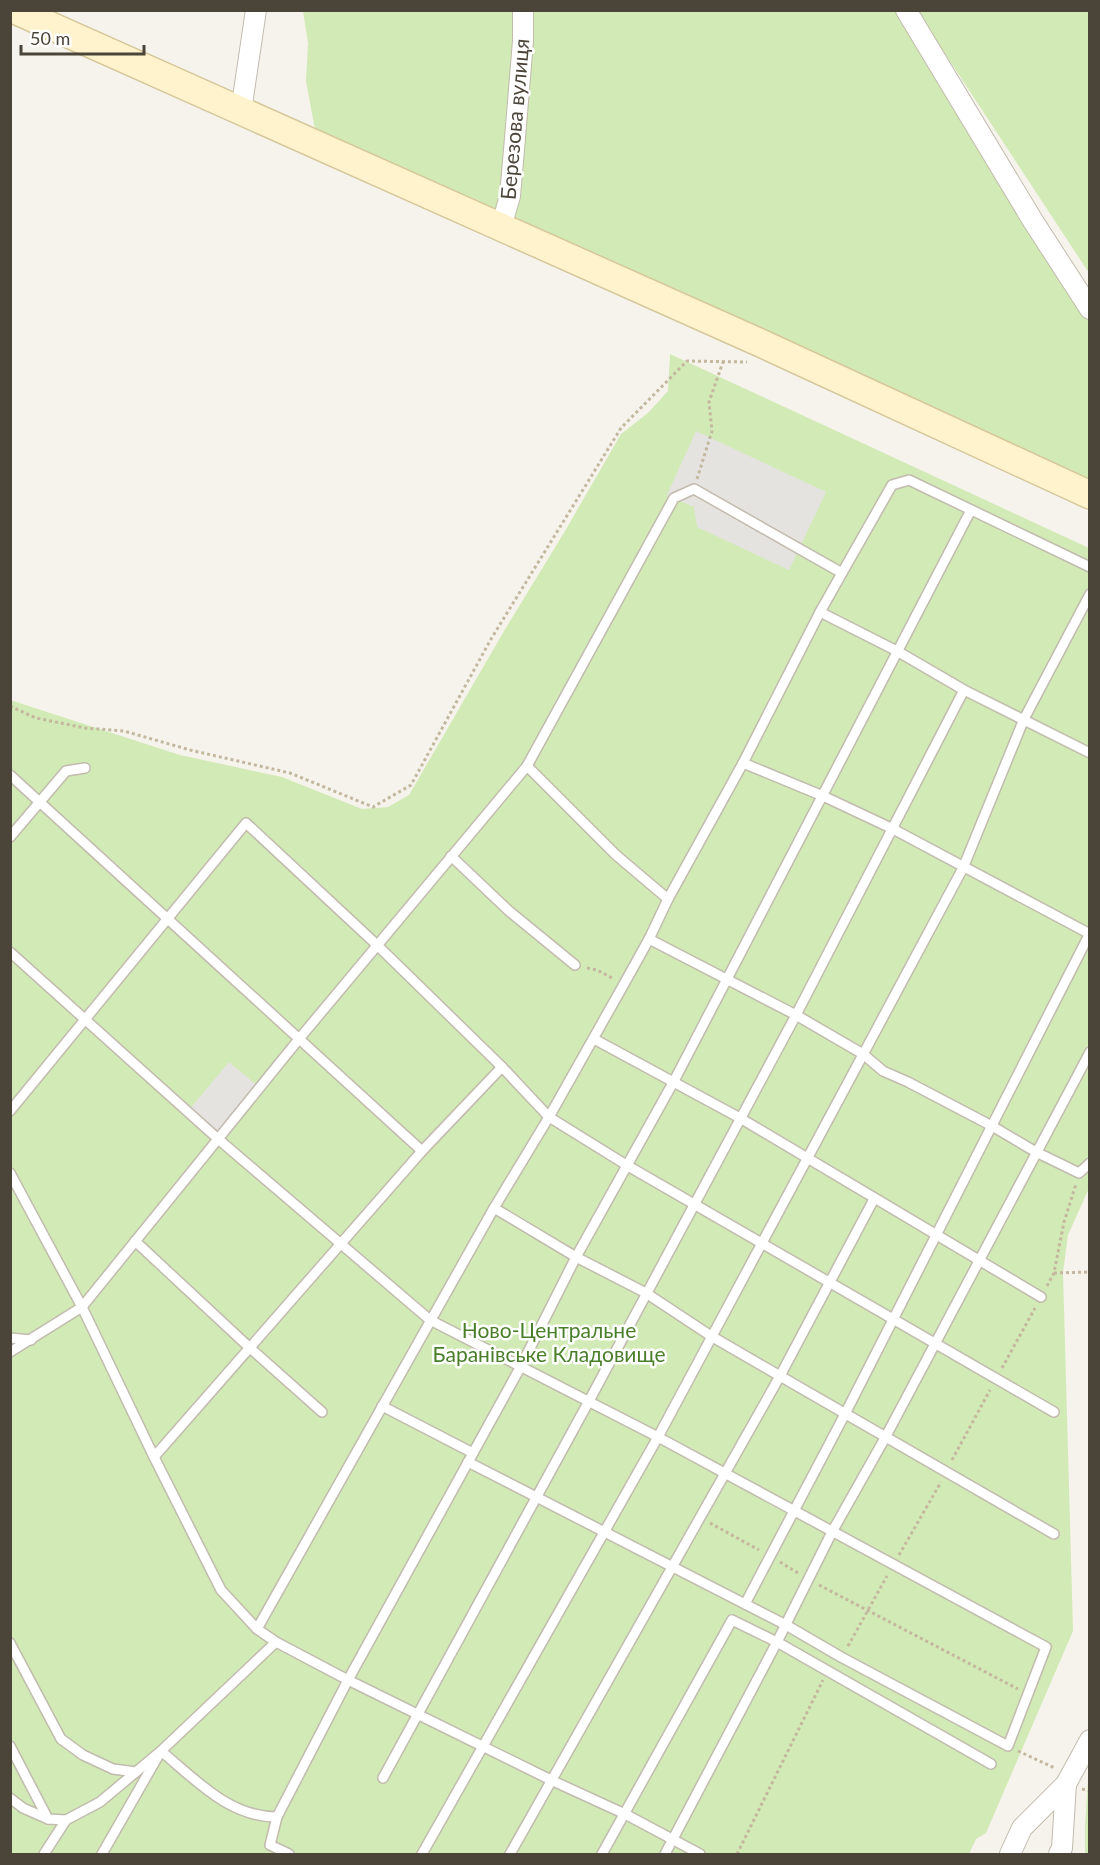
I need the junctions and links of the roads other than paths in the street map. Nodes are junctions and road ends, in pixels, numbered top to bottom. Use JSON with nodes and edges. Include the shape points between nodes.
{"nodes":[{"id":1,"x":15,"y":10,"type":"edge"},
{"id":2,"x":256,"y":10,"type":"edge"},
{"id":3,"x":523,"y":10,"type":"edge"},
{"id":4,"x":906,"y":10,"type":"edge"},
{"id":5,"x":241,"y":111,"type":"junction"},
{"id":6,"x":501,"y":227,"type":"junction"},
{"id":7,"x":1089,"y":309,"type":"edge"},
{"id":8,"x":1089,"y":495,"type":"edge"},
{"id":9,"x":970,"y":510,"type":"junction"},
{"id":10,"x":1089,"y":567,"type":"edge"},
{"id":11,"x":842,"y":573,"type":"junction"},
{"id":12,"x":1089,"y":594,"type":"edge"},
{"id":13,"x":820,"y":612,"type":"junction"},
{"id":14,"x":897,"y":651,"type":"junction"},
{"id":15,"x":964,"y":690,"type":"junction"},
{"id":16,"x":1024,"y":719,"type":"junction"},
{"id":17,"x":1089,"y":753,"type":"edge"},
{"id":18,"x":743,"y":763,"type":"junction"},
{"id":19,"x":527,"y":766,"type":"junction"},
{"id":20,"x":84,"y":768,"type":"dead end"},
{"id":21,"x":10,"y":775,"type":"edge"},
{"id":22,"x":823,"y":796,"type":"junction"},
{"id":23,"x":39,"y":801,"type":"junction"},
{"id":24,"x":893,"y":829,"type":"junction"},
{"id":25,"x":10,"y":837,"type":"edge"},
{"id":26,"x":451,"y":856,"type":"junction"},
{"id":27,"x":963,"y":868,"type":"junction"},
{"id":28,"x":668,"y":899,"type":"junction"},
{"id":29,"x":168,"y":920,"type":"junction"},
{"id":30,"x":1089,"y":934,"type":"edge"},
{"id":31,"x":649,"y":939,"type":"junction"},
{"id":32,"x":377,"y":945,"type":"junction"},
{"id":33,"x":10,"y":952,"type":"edge"},
{"id":34,"x":575,"y":965,"type":"road end"},
{"id":35,"x":727,"y":980,"type":"junction"},
{"id":36,"x":796,"y":1015,"type":"junction"},
{"id":37,"x":86,"y":1018,"type":"junction"},
{"id":38,"x":299,"y":1039,"type":"junction"},
{"id":39,"x":594,"y":1039,"type":"junction"},
{"id":40,"x":1089,"y":1052,"type":"edge"},
{"id":41,"x":863,"y":1054,"type":"junction"},
{"id":42,"x":502,"y":1067,"type":"junction"},
{"id":43,"x":674,"y":1081,"type":"junction"},
{"id":44,"x":10,"y":1111,"type":"edge"},
{"id":45,"x":549,"y":1117,"type":"junction"},
{"id":46,"x":740,"y":1118,"type":"junction"},
{"id":47,"x":992,"y":1126,"type":"junction"},
{"id":48,"x":217,"y":1138,"type":"junction"},
{"id":49,"x":423,"y":1151,"type":"junction"},
{"id":50,"x":1036,"y":1152,"type":"junction"},
{"id":51,"x":807,"y":1159,"type":"junction"},
{"id":52,"x":1089,"y":1163,"type":"edge"},
{"id":53,"x":627,"y":1166,"type":"junction"},
{"id":54,"x":10,"y":1173,"type":"edge"},
{"id":55,"x":874,"y":1199,"type":"junction"},
{"id":56,"x":694,"y":1203,"type":"junction"},
{"id":57,"x":494,"y":1208,"type":"junction"},
{"id":58,"x":936,"y":1236,"type":"junction"},
{"id":59,"x":135,"y":1241,"type":"junction"},
{"id":60,"x":340,"y":1244,"type":"junction"},
{"id":61,"x":762,"y":1244,"type":"junction"},
{"id":62,"x":576,"y":1257,"type":"junction"},
{"id":63,"x":979,"y":1261,"type":"junction"},
{"id":64,"x":830,"y":1284,"type":"junction"},
{"id":65,"x":646,"y":1293,"type":"junction"},
{"id":66,"x":1041,"y":1297,"type":"road end"},
{"id":67,"x":82,"y":1307,"type":"junction"},
{"id":68,"x":893,"y":1319,"type":"junction"},
{"id":69,"x":430,"y":1320,"type":"junction"},
{"id":70,"x":711,"y":1336,"type":"junction"},
{"id":71,"x":10,"y":1338,"type":"edge"},
{"id":72,"x":31,"y":1340,"type":"junction"},
{"id":73,"x":934,"y":1343,"type":"junction"},
{"id":74,"x":250,"y":1348,"type":"junction"},
{"id":75,"x":10,"y":1352,"type":"edge"},
{"id":76,"x":521,"y":1366,"type":"junction"},
{"id":77,"x":780,"y":1376,"type":"junction"},
{"id":78,"x":589,"y":1401,"type":"junction"},
{"id":79,"x":382,"y":1406,"type":"junction"},
{"id":80,"x":322,"y":1412,"type":"dead end"},
{"id":81,"x":1054,"y":1412,"type":"dead end"},
{"id":82,"x":845,"y":1414,"type":"junction"},
{"id":83,"x":658,"y":1437,"type":"junction"},
{"id":84,"x":885,"y":1438,"type":"junction"},
{"id":85,"x":473,"y":1452,"type":"junction"},
{"id":86,"x":154,"y":1457,"type":"junction"},
{"id":87,"x":468,"y":1462,"type":"junction"},
{"id":88,"x":725,"y":1473,"type":"junction"},
{"id":89,"x":536,"y":1498,"type":"junction"},
{"id":90,"x":794,"y":1511,"type":"junction"},
{"id":91,"x":604,"y":1532,"type":"junction"},
{"id":92,"x":832,"y":1532,"type":"junction"},
{"id":93,"x":1054,"y":1534,"type":"dead end"},
{"id":94,"x":673,"y":1566,"type":"junction"},
{"id":95,"x":745,"y":1604,"type":"junction"},
{"id":96,"x":786,"y":1625,"type":"junction"},
{"id":97,"x":257,"y":1629,"type":"junction"},
{"id":98,"x":276,"y":1642,"type":"junction"},
{"id":99,"x":777,"y":1642,"type":"junction"},
{"id":100,"x":10,"y":1643,"type":"edge"},
{"id":101,"x":348,"y":1680,"type":"junction"},
{"id":102,"x":417,"y":1714,"type":"junction"},
{"id":103,"x":1089,"y":1740,"type":"edge"},
{"id":104,"x":10,"y":1746,"type":"edge"},
{"id":105,"x":483,"y":1746,"type":"junction"},
{"id":106,"x":161,"y":1751,"type":"junction"},
{"id":107,"x":991,"y":1764,"type":"dead end"},
{"id":108,"x":136,"y":1772,"type":"junction"},
{"id":109,"x":383,"y":1778,"type":"dead end"},
{"id":110,"x":1068,"y":1780,"type":"junction"},
{"id":111,"x":552,"y":1781,"type":"junction"},
{"id":112,"x":10,"y":1798,"type":"edge"},
{"id":113,"x":625,"y":1814,"type":"junction"},
{"id":114,"x":277,"y":1817,"type":"junction"},
{"id":115,"x":48,"y":1819,"type":"junction"},
{"id":116,"x":66,"y":1820,"type":"junction"},
{"id":117,"x":673,"y":1839,"type":"junction"},
{"id":118,"x":44,"y":1854,"type":"edge"},
{"id":119,"x":102,"y":1854,"type":"edge"},
{"id":120,"x":290,"y":1854,"type":"edge"},
{"id":121,"x":422,"y":1854,"type":"edge"},
{"id":122,"x":510,"y":1854,"type":"edge"},
{"id":123,"x":602,"y":1854,"type":"edge"},
{"id":124,"x":665,"y":1854,"type":"edge"},
{"id":125,"x":700,"y":1854,"type":"edge"},
{"id":126,"x":1010,"y":1854,"type":"edge"},
{"id":127,"x":1059,"y":1854,"type":"edge"}],
"edges":[{"from":1,"to":5,"type":"main road"},
{"from":2,"to":5,"type":"street"},
{"from":3,"to":6,"type":"street","name":"Березова вулиця","via":[[510,196]]},
{"from":4,"to":7,"type":"street"},
{"from":5,"to":6,"type":"main road"},
{"from":6,"to":8,"type":"main road"},
{"from":9,"to":10,"type":"lane"},
{"from":9,"to":11,"type":"lane","via":[[909,480],[892,485]]},
{"from":9,"to":14,"type":"lane"},
{"from":11,"to":13,"type":"lane"},
{"from":11,"to":19,"type":"lane","via":[[694,489],[674,498]]},
{"from":12,"to":16,"type":"lane"},
{"from":13,"to":14,"type":"lane"},
{"from":13,"to":18,"type":"lane"},
{"from":14,"to":15,"type":"lane"},
{"from":14,"to":22,"type":"lane"},
{"from":15,"to":16,"type":"lane"},
{"from":15,"to":24,"type":"lane"},
{"from":16,"to":17,"type":"lane"},
{"from":16,"to":27,"type":"lane"},
{"from":18,"to":22,"type":"lane"},
{"from":18,"to":28,"type":"lane"},
{"from":19,"to":26,"type":"lane"},
{"from":19,"to":28,"type":"lane","via":[[616,855]]},
{"from":20,"to":23,"type":"lane","via":[[66,771]]},
{"from":21,"to":23,"type":"lane"},
{"from":22,"to":24,"type":"lane"},
{"from":22,"to":35,"type":"lane"},
{"from":23,"to":25,"type":"lane"},
{"from":23,"to":29,"type":"lane"},
{"from":24,"to":27,"type":"lane"},
{"from":24,"to":36,"type":"lane"},
{"from":26,"to":32,"type":"lane"},
{"from":26,"to":34,"type":"lane","via":[[509,911]]},
{"from":27,"to":30,"type":"lane"},
{"from":27,"to":41,"type":"lane"},
{"from":28,"to":31,"type":"lane"},
{"from":29,"to":32,"type":"lane","via":[[246,823]]},
{"from":29,"to":37,"type":"lane"},
{"from":29,"to":38,"type":"lane"},
{"from":30,"to":47,"type":"lane"},
{"from":31,"to":35,"type":"lane"},
{"from":31,"to":39,"type":"lane"},
{"from":32,"to":38,"type":"lane"},
{"from":32,"to":42,"type":"lane"},
{"from":33,"to":37,"type":"lane"},
{"from":35,"to":36,"type":"lane"},
{"from":35,"to":43,"type":"lane"},
{"from":36,"to":41,"type":"lane"},
{"from":36,"to":46,"type":"lane"},
{"from":37,"to":44,"type":"lane"},
{"from":37,"to":48,"type":"lane"},
{"from":38,"to":48,"type":"lane"},
{"from":38,"to":49,"type":"lane"},
{"from":39,"to":43,"type":"lane"},
{"from":39,"to":45,"type":"lane"},
{"from":40,"to":50,"type":"lane"},
{"from":41,"to":47,"type":"lane","via":[[883,1071]]},
{"from":41,"to":51,"type":"lane"},
{"from":42,"to":45,"type":"lane"},
{"from":42,"to":49,"type":"lane"},
{"from":43,"to":46,"type":"lane"},
{"from":43,"to":53,"type":"lane"},
{"from":45,"to":53,"type":"lane"},
{"from":45,"to":57,"type":"lane"},
{"from":46,"to":51,"type":"lane"},
{"from":46,"to":56,"type":"lane"},
{"from":47,"to":50,"type":"lane"},
{"from":47,"to":58,"type":"lane"},
{"from":48,"to":59,"type":"lane"},
{"from":48,"to":60,"type":"lane"},
{"from":49,"to":60,"type":"lane"},
{"from":50,"to":52,"type":"lane","via":[[1079,1173]]},
{"from":50,"to":63,"type":"lane"},
{"from":51,"to":55,"type":"lane"},
{"from":51,"to":61,"type":"lane"},
{"from":53,"to":56,"type":"lane"},
{"from":53,"to":62,"type":"lane"},
{"from":54,"to":67,"type":"lane"},
{"from":55,"to":58,"type":"lane"},
{"from":55,"to":64,"type":"lane"},
{"from":56,"to":61,"type":"lane"},
{"from":56,"to":65,"type":"lane"},
{"from":57,"to":62,"type":"lane"},
{"from":57,"to":69,"type":"lane"},
{"from":58,"to":63,"type":"lane"},
{"from":58,"to":68,"type":"lane"},
{"from":59,"to":67,"type":"lane"},
{"from":59,"to":74,"type":"lane"},
{"from":60,"to":69,"type":"lane"},
{"from":60,"to":74,"type":"lane"},
{"from":61,"to":64,"type":"lane"},
{"from":61,"to":70,"type":"lane"},
{"from":62,"to":65,"type":"lane"},
{"from":62,"to":76,"type":"lane"},
{"from":63,"to":66,"type":"lane"},
{"from":63,"to":73,"type":"lane"},
{"from":64,"to":68,"type":"lane"},
{"from":64,"to":77,"type":"lane"},
{"from":65,"to":70,"type":"lane"},
{"from":65,"to":78,"type":"lane"},
{"from":67,"to":72,"type":"lane"},
{"from":67,"to":86,"type":"lane"},
{"from":68,"to":73,"type":"lane"},
{"from":68,"to":82,"type":"lane"},
{"from":69,"to":76,"type":"lane"},
{"from":69,"to":79,"type":"lane"},
{"from":70,"to":77,"type":"lane"},
{"from":70,"to":83,"type":"lane"},
{"from":71,"to":72,"type":"lane"},
{"from":72,"to":75,"type":"lane"},
{"from":73,"to":81,"type":"lane"},
{"from":73,"to":84,"type":"lane"},
{"from":74,"to":80,"type":"lane"},
{"from":74,"to":86,"type":"lane"},
{"from":76,"to":78,"type":"lane"},
{"from":76,"to":85,"type":"lane"},
{"from":77,"to":82,"type":"lane"},
{"from":77,"to":88,"type":"lane"},
{"from":78,"to":83,"type":"lane"},
{"from":78,"to":89,"type":"lane"},
{"from":79,"to":85,"type":"lane"},
{"from":79,"to":97,"type":"lane"},
{"from":82,"to":84,"type":"lane"},
{"from":82,"to":90,"type":"lane"},
{"from":83,"to":88,"type":"lane"},
{"from":83,"to":91,"type":"lane"},
{"from":84,"to":92,"type":"lane"},
{"from":84,"to":93,"type":"lane"},
{"from":85,"to":87,"type":"lane"},
{"from":86,"to":97,"type":"lane","via":[[221,1590]]},
{"from":87,"to":89,"type":"lane"},
{"from":87,"to":101,"type":"lane"},
{"from":88,"to":90,"type":"lane"},
{"from":88,"to":94,"type":"lane"},
{"from":89,"to":91,"type":"lane"},
{"from":89,"to":102,"type":"lane"},
{"from":90,"to":92,"type":"lane"},
{"from":90,"to":95,"type":"lane"},
{"from":91,"to":94,"type":"lane"},
{"from":91,"to":105,"type":"lane"},
{"from":92,"to":96,"type":"lane"},
{"from":92,"to":96,"type":"lane","via":[[1046,1647],[1008,1746]]},
{"from":94,"to":95,"type":"lane"},
{"from":94,"to":111,"type":"lane"},
{"from":95,"to":96,"type":"lane"},
{"from":96,"to":99,"type":"lane"},
{"from":97,"to":98,"type":"lane"},
{"from":98,"to":101,"type":"lane"},
{"from":98,"to":106,"type":"lane"},
{"from":99,"to":107,"type":"lane"},
{"from":99,"to":113,"type":"lane","via":[[732,1620]]},
{"from":99,"to":117,"type":"lane"},
{"from":100,"to":108,"type":"lane","via":[[61,1739],[113,1770]]},
{"from":101,"to":102,"type":"lane"},
{"from":101,"to":114,"type":"lane"},
{"from":102,"to":105,"type":"lane"},
{"from":102,"to":109,"type":"lane"},
{"from":103,"to":110,"type":"street"},
{"from":104,"to":115,"type":"lane"},
{"from":105,"to":111,"type":"lane"},
{"from":105,"to":121,"type":"lane"},
{"from":106,"to":108,"type":"lane"},
{"from":106,"to":114,"type":"lane","via":[[221,1801],[261,1817]]},
{"from":106,"to":119,"type":"lane"},
{"from":108,"to":116,"type":"lane","via":[[100,1802]]},
{"from":110,"to":126,"type":"street","via":[[1022,1828]]},
{"from":110,"to":127,"type":"street"},
{"from":111,"to":113,"type":"lane"},
{"from":111,"to":122,"type":"lane"},
{"from":112,"to":115,"type":"lane"},
{"from":113,"to":117,"type":"lane"},
{"from":113,"to":123,"type":"lane"},
{"from":114,"to":120,"type":"lane","via":[[270,1845]]},
{"from":115,"to":116,"type":"lane"},
{"from":116,"to":118,"type":"lane"},
{"from":117,"to":124,"type":"lane"},
{"from":117,"to":125,"type":"lane"}]}
